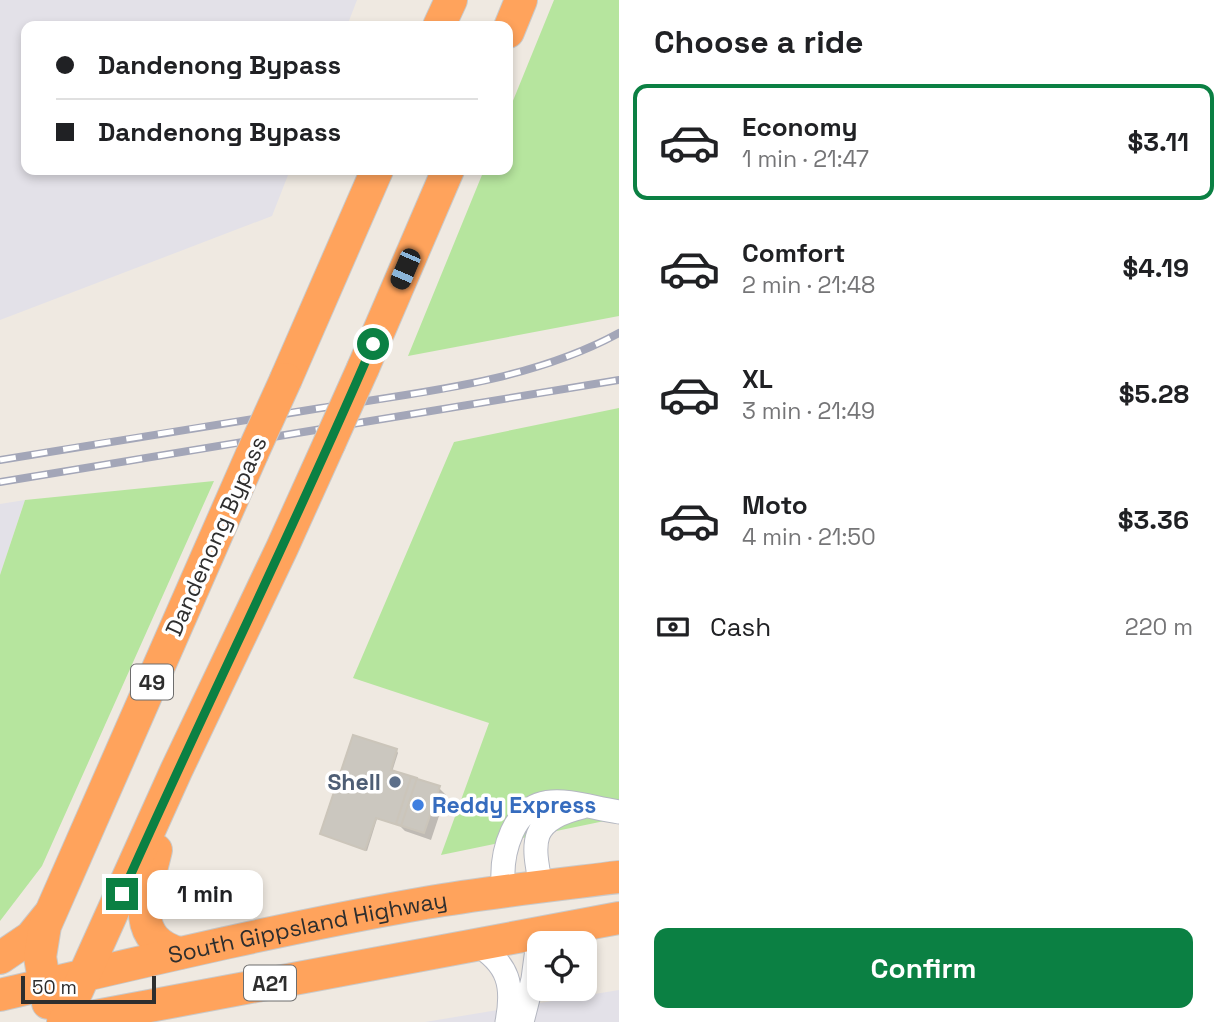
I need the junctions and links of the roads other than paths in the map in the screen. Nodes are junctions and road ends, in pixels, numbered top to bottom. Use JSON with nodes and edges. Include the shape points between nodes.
{"nodes":[{"id":1,"x":451,"y":0,"type":"edge"},
{"id":2,"x":521,"y":0,"type":"edge"},
{"id":3,"x":441,"y":21,"type":"edge"},
{"id":4,"x":512,"y":21,"type":"edge"},
{"id":5,"x":375,"y":175,"type":"edge"},
{"id":6,"x":446,"y":175,"type":"edge"},
{"id":7,"x":176,"y":771,"type":"junction"},
{"id":8,"x":585,"y":807,"type":"junction"},
{"id":9,"x":619,"y":812,"type":"edge"},
{"id":10,"x":619,"y":877,"type":"edge"},
{"id":11,"x":541,"y":886,"type":"junction"},
{"id":12,"x":504,"y":892,"type":"junction"},
{"id":13,"x":52,"y":910,"type":"junction"},
{"id":14,"x":619,"y":918,"type":"edge"},
{"id":15,"x":536,"y":931,"type":"edge"},
{"id":16,"x":539,"y":931,"type":"edge"},
{"id":17,"x":554,"y":931,"type":"edge"},
{"id":18,"x":527,"y":936,"type":"edge"},
{"id":19,"x":477,"y":944,"type":"junction"},
{"id":20,"x":192,"y":950,"type":"junction"},
{"id":21,"x":0,"y":958,"type":"edge"},
{"id":22,"x":83,"y":977,"type":"junction"},
{"id":23,"x":44,"y":984,"type":"junction"},
{"id":24,"x":0,"y":995,"type":"edge"},
{"id":25,"x":527,"y":1001,"type":"edge"},
{"id":26,"x":52,"y":1022,"type":"edge"},
{"id":27,"x":63,"y":1022,"type":"edge"},
{"id":28,"x":507,"y":1022,"type":"edge"},
{"id":29,"x":522,"y":1022,"type":"edge"}],
"edges":[{"from":1,"to":3,"type":"highway"},
{"from":2,"to":4,"type":"highway"},
{"from":5,"to":13,"type":"highway","name":"Dandenong Bypass","number":"49","bridge":true},
{"from":6,"to":7,"type":"highway","number":"49","bridge":true,"via":[[330,444]]},
{"from":7,"to":20,"type":"highway","number":"49","via":[[148,883],[145,916],[153,940]]},
{"from":7,"to":22,"type":"highway","number":"49"},
{"from":8,"to":9,"type":"street"},
{"from":8,"to":11,"type":"street","via":[[561,814],[537,834]]},
{"from":8,"to":12,"type":"street","via":[[544,802],[528,808],[503,858]]},
{"from":10,"to":11,"type":"highway","name":"South Gippsland Highway","number":"A21"},
{"from":11,"to":12,"type":"highway","name":"South Gippsland Highway","number":"A21"},
{"from":11,"to":16,"type":"highway"},
{"from":12,"to":15,"type":"highway"},
{"from":12,"to":20,"type":"highway","name":"South Gippsland Highway","number":"A21","via":[[425,903]]},
{"from":13,"to":21,"type":"highway","number":"49","via":[[31,937]]},
{"from":13,"to":23,"type":"highway","name":"Dandenong Bypass","number":"49","via":[[41,945]]},
{"from":14,"to":17,"type":"highway","name":"South Gippsland Highway","number":"A21"},
{"from":18,"to":19,"type":"highway","name":"South Gippsland Highway","number":"A21"},
{"from":19,"to":27,"type":"highway","name":"South Gippsland Highway","number":"A21"},
{"from":19,"to":28,"type":"street","via":[[497,960],[507,976]]},
{"from":20,"to":22,"type":"highway","name":"South Gippsland Highway","number":"A21"},
{"from":22,"to":23,"type":"highway","name":"South Gippsland Highway","number":"A21"},
{"from":22,"to":27,"type":"highway","number":"49"},
{"from":23,"to":24,"type":"highway","name":"South Gippsland Highway","number":"A21"},
{"from":23,"to":26,"type":"highway","number":"49"},
{"from":25,"to":29,"type":"street"}]}
